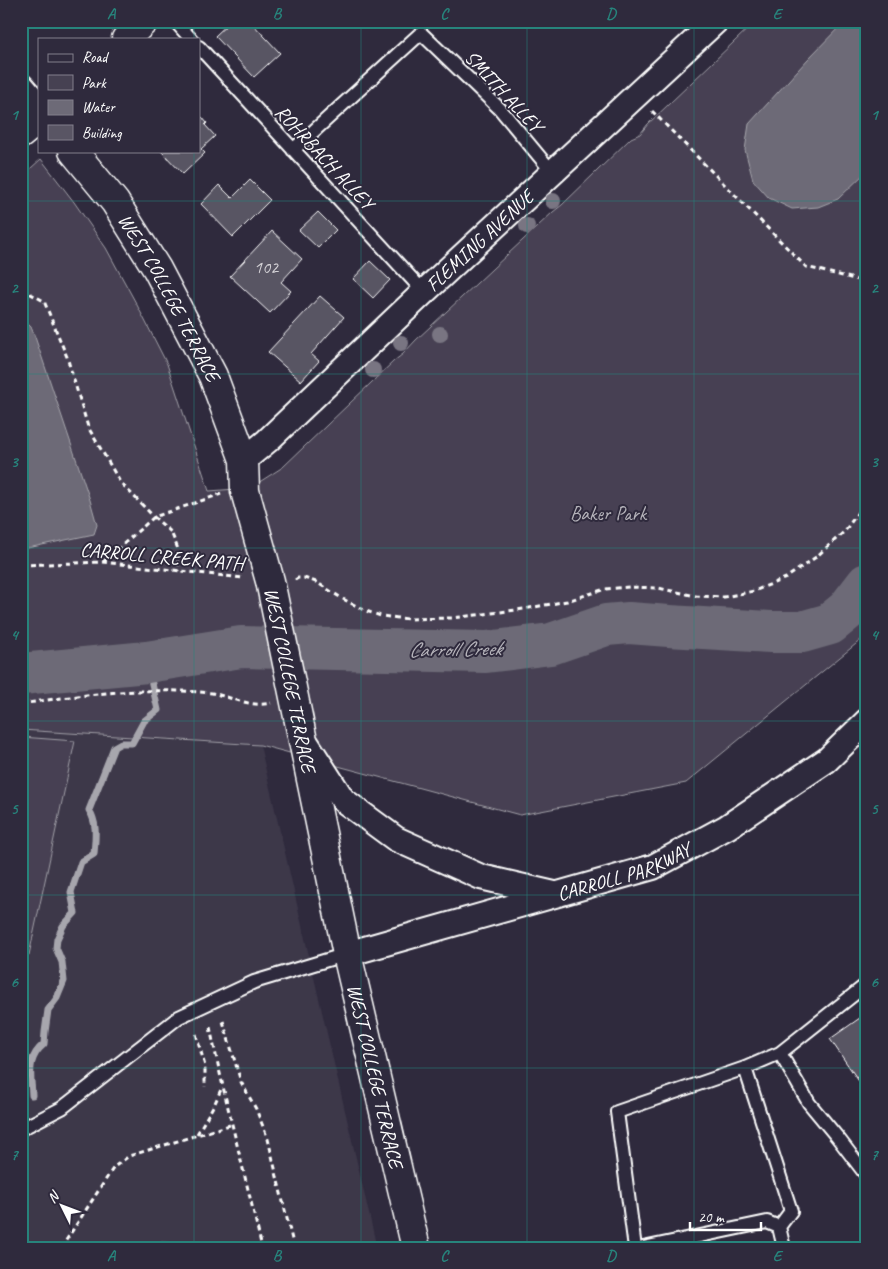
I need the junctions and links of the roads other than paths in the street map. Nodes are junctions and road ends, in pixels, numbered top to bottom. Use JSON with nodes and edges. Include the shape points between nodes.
{"nodes":[{"id":1,"x":144,"y":21,"type":"edge"},
{"id":2,"x":175,"y":21,"type":"edge"},
{"id":3,"x":716,"y":21,"type":"edge"},
{"id":4,"x":127,"y":38,"type":"edge"},
{"id":5,"x":190,"y":38,"type":"edge"},
{"id":6,"x":200,"y":49,"type":"edge"},
{"id":7,"x":21,"y":88,"type":"edge"},
{"id":8,"x":38,"y":108,"type":"edge"},
{"id":9,"x":38,"y":120,"type":"edge"},
{"id":10,"x":21,"y":134,"type":"edge"},
{"id":11,"x":293,"y":150,"type":"junction"},
{"id":12,"x":74,"y":152,"type":"edge"},
{"id":13,"x":552,"y":173,"type":"junction"},
{"id":14,"x":424,"y":292,"type":"junction"},
{"id":15,"x":244,"y":460,"type":"junction"},
{"id":16,"x":867,"y":721,"type":"edge"},
{"id":17,"x":302,"y":736,"type":"junction"},
{"id":18,"x":556,"y":894,"type":"junction"},
{"id":19,"x":347,"y":954,"type":"junction"},
{"id":20,"x":867,"y":984,"type":"edge"},
{"id":21,"x":780,"y":1053,"type":"junction"},
{"id":22,"x":745,"y":1068,"type":"junction"},
{"id":23,"x":21,"y":1129,"type":"edge"},
{"id":24,"x":867,"y":1176,"type":"edge"},
{"id":25,"x":780,"y":1227,"type":"junction"},
{"id":26,"x":416,"y":1248,"type":"edge"},
{"id":27,"x":635,"y":1248,"type":"edge"},
{"id":28,"x":643,"y":1248,"type":"edge"},
{"id":29,"x":784,"y":1248,"type":"edge"}],
"edges":[{"from":1,"to":4,"type":"street"},
{"from":2,"to":5,"type":"lane"},
{"from":3,"to":13,"type":"street","name":"FLEMING AVENUE"},
{"from":6,"to":11,"type":"lane","name":"ROHRBACH ALLEY"},
{"from":7,"to":8,"type":"street"},
{"from":9,"to":10,"type":"street"},
{"from":11,"to":13,"type":"lane","name":"SMITH ALLEY","via":[[421,33],[500,109]]},
{"from":11,"to":14,"type":"lane","name":"ROHRBACH ALLEY"},
{"from":12,"to":15,"type":"street","name":"WEST COLLEGE TERRACE","via":[[115,202],[157,269],[213,376]]},
{"from":13,"to":14,"type":"street","name":"FLEMING AVENUE"},
{"from":14,"to":15,"type":"street","name":"FLEMING AVENUE"},
{"from":15,"to":17,"type":"street","name":"WEST COLLEGE TERRACE","via":[[245,490],[270,581]]},
{"from":16,"to":18,"type":"street","name":"CARROLL PARKWAY","via":[[827,760],[727,827],[653,866]]},
{"from":17,"to":18,"type":"street","via":[[343,800],[396,839],[482,877]]},
{"from":17,"to":19,"type":"street","name":"WEST COLLEGE TERRACE"},
{"from":18,"to":19,"type":"street","name":"CARROLL PARKWAY"},
{"from":19,"to":23,"type":"lane","via":[[254,982],[179,1017],[62,1108]]},
{"from":19,"to":26,"type":"street","name":"WEST COLLEGE TERRACE"},
{"from":20,"to":21,"type":"lane"},
{"from":21,"to":22,"type":"lane"},
{"from":21,"to":24,"type":"lane","via":[[809,1103]]},
{"from":22,"to":25,"type":"lane","via":[[791,1211]]},
{"from":22,"to":27,"type":"lane","via":[[617,1112]]},
{"from":25,"to":28,"type":"lane","via":[[768,1222]]},
{"from":25,"to":29,"type":"lane"}]}
